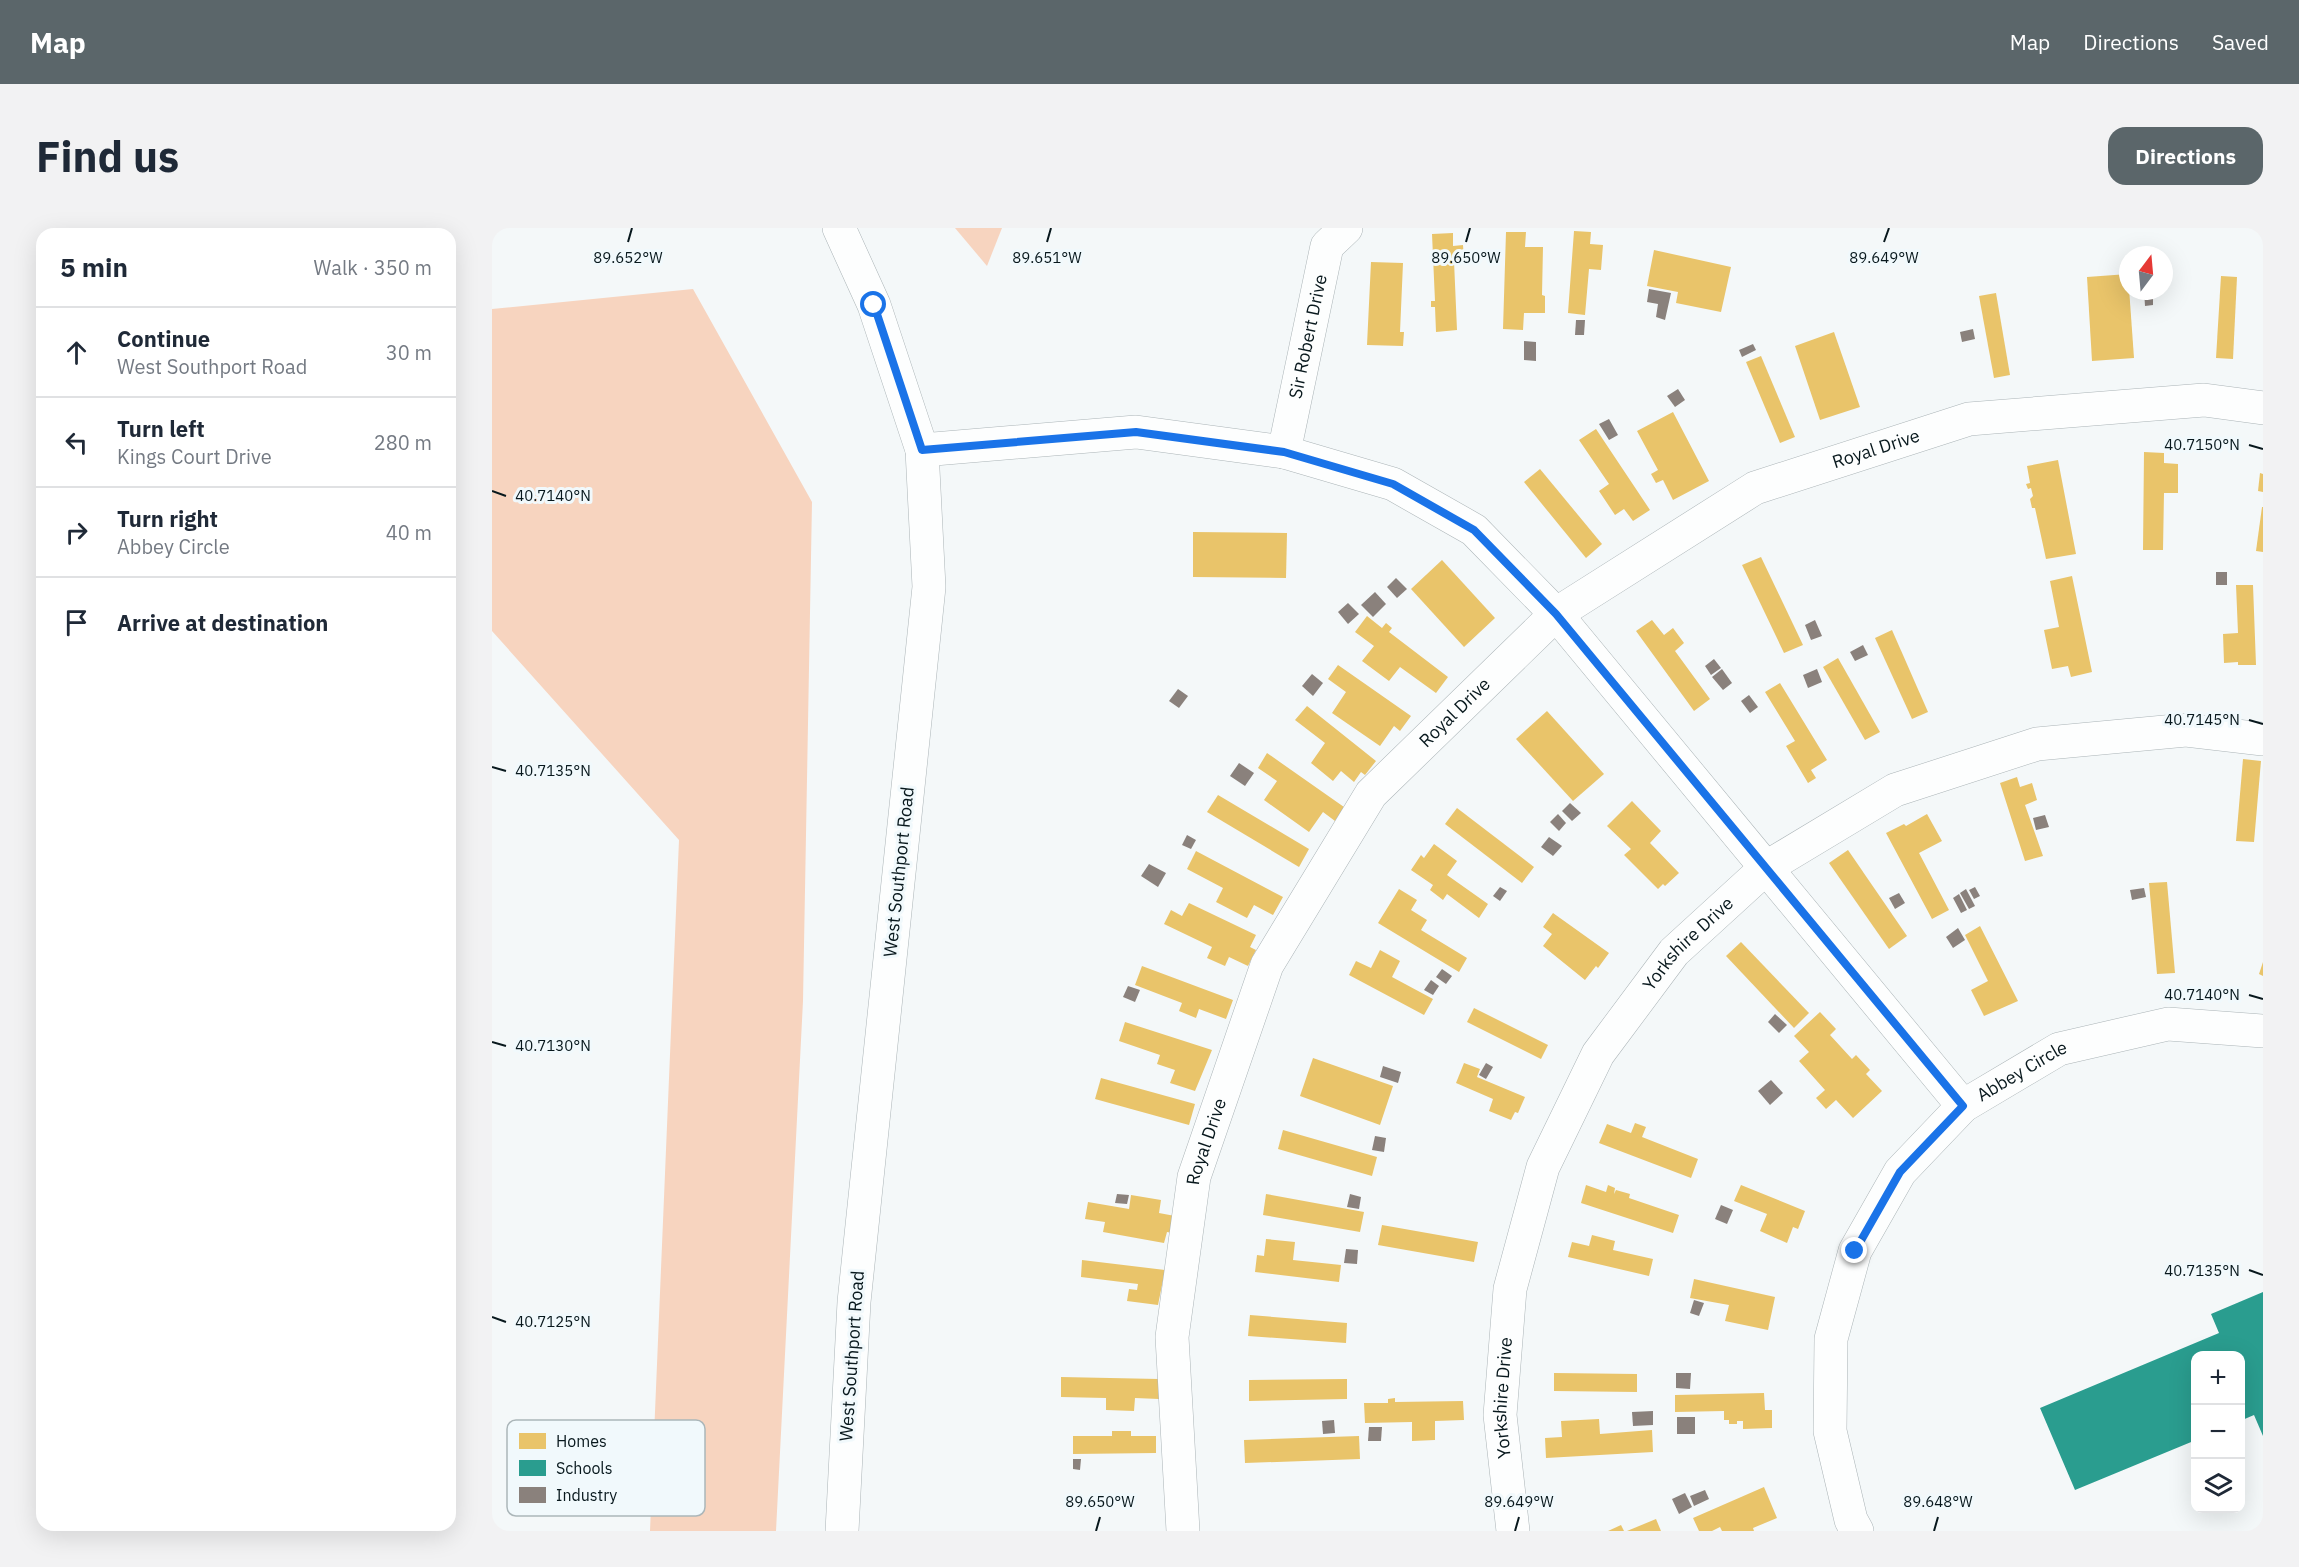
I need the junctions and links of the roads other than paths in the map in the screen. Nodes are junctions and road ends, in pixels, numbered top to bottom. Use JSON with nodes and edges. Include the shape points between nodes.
{"nodes":[{"id":1,"x":839,"y":228,"type":"edge"},
{"id":2,"x":1346,"y":228,"type":"edge"},
{"id":3,"x":2263,"y":408,"type":"edge"},
{"id":4,"x":922,"y":450,"type":"junction"},
{"id":5,"x":1284,"y":452,"type":"junction"},
{"id":6,"x":1556,"y":614,"type":"junction"},
{"id":7,"x":2263,"y":739,"type":"edge"},
{"id":8,"x":1767,"y":867,"type":"junction"},
{"id":9,"x":2263,"y":1031,"type":"edge"},
{"id":10,"x":1963,"y":1106,"type":"junction"},
{"id":11,"x":1845,"y":1527,"type":"edge"},
{"id":12,"x":842,"y":1531,"type":"edge"},
{"id":13,"x":1183,"y":1531,"type":"edge"},
{"id":14,"x":1513,"y":1531,"type":"edge"}],
"edges":[{"from":1,"to":4,"type":"street","name":"West Southport Road","via":[[874,305]]},
{"from":2,"to":5,"type":"street","name":"Sir Robert Drive","via":[[1327,246]]},
{"from":3,"to":6,"type":"street","name":"Royal Drive","via":[[2204,400],[1969,419],[1755,488]]},
{"from":4,"to":5,"type":"street","via":[[1136,432]]},
{"from":4,"to":12,"type":"street","name":"West Southport Road","via":[[929,586],[854,1302]]},
{"from":5,"to":6,"type":"street","via":[[1393,484],[1474,530]]},
{"from":6,"to":8,"type":"street"},
{"from":6,"to":13,"type":"street","name":"Royal Drive","via":[[1371,794],[1267,965],[1194,1177],[1172,1337]]},
{"from":7,"to":8,"type":"street","name":"Yorkshire Drive","via":[[2186,730],[2037,744],[1895,790]]},
{"from":8,"to":10,"type":"street"},
{"from":8,"to":14,"type":"street","name":"Yorkshire Drive","via":[[1674,952],[1639,998],[1598,1054],[1543,1167],[1510,1289],[1500,1415]]},
{"from":9,"to":10,"type":"street","name":"Abbey Circle","via":[[2168,1024],[2060,1049]]},
{"from":10,"to":11,"type":"street","name":"Abbey Circle","via":[[1900,1172],[1855,1251],[1831,1339],[1830,1431]]}]}
